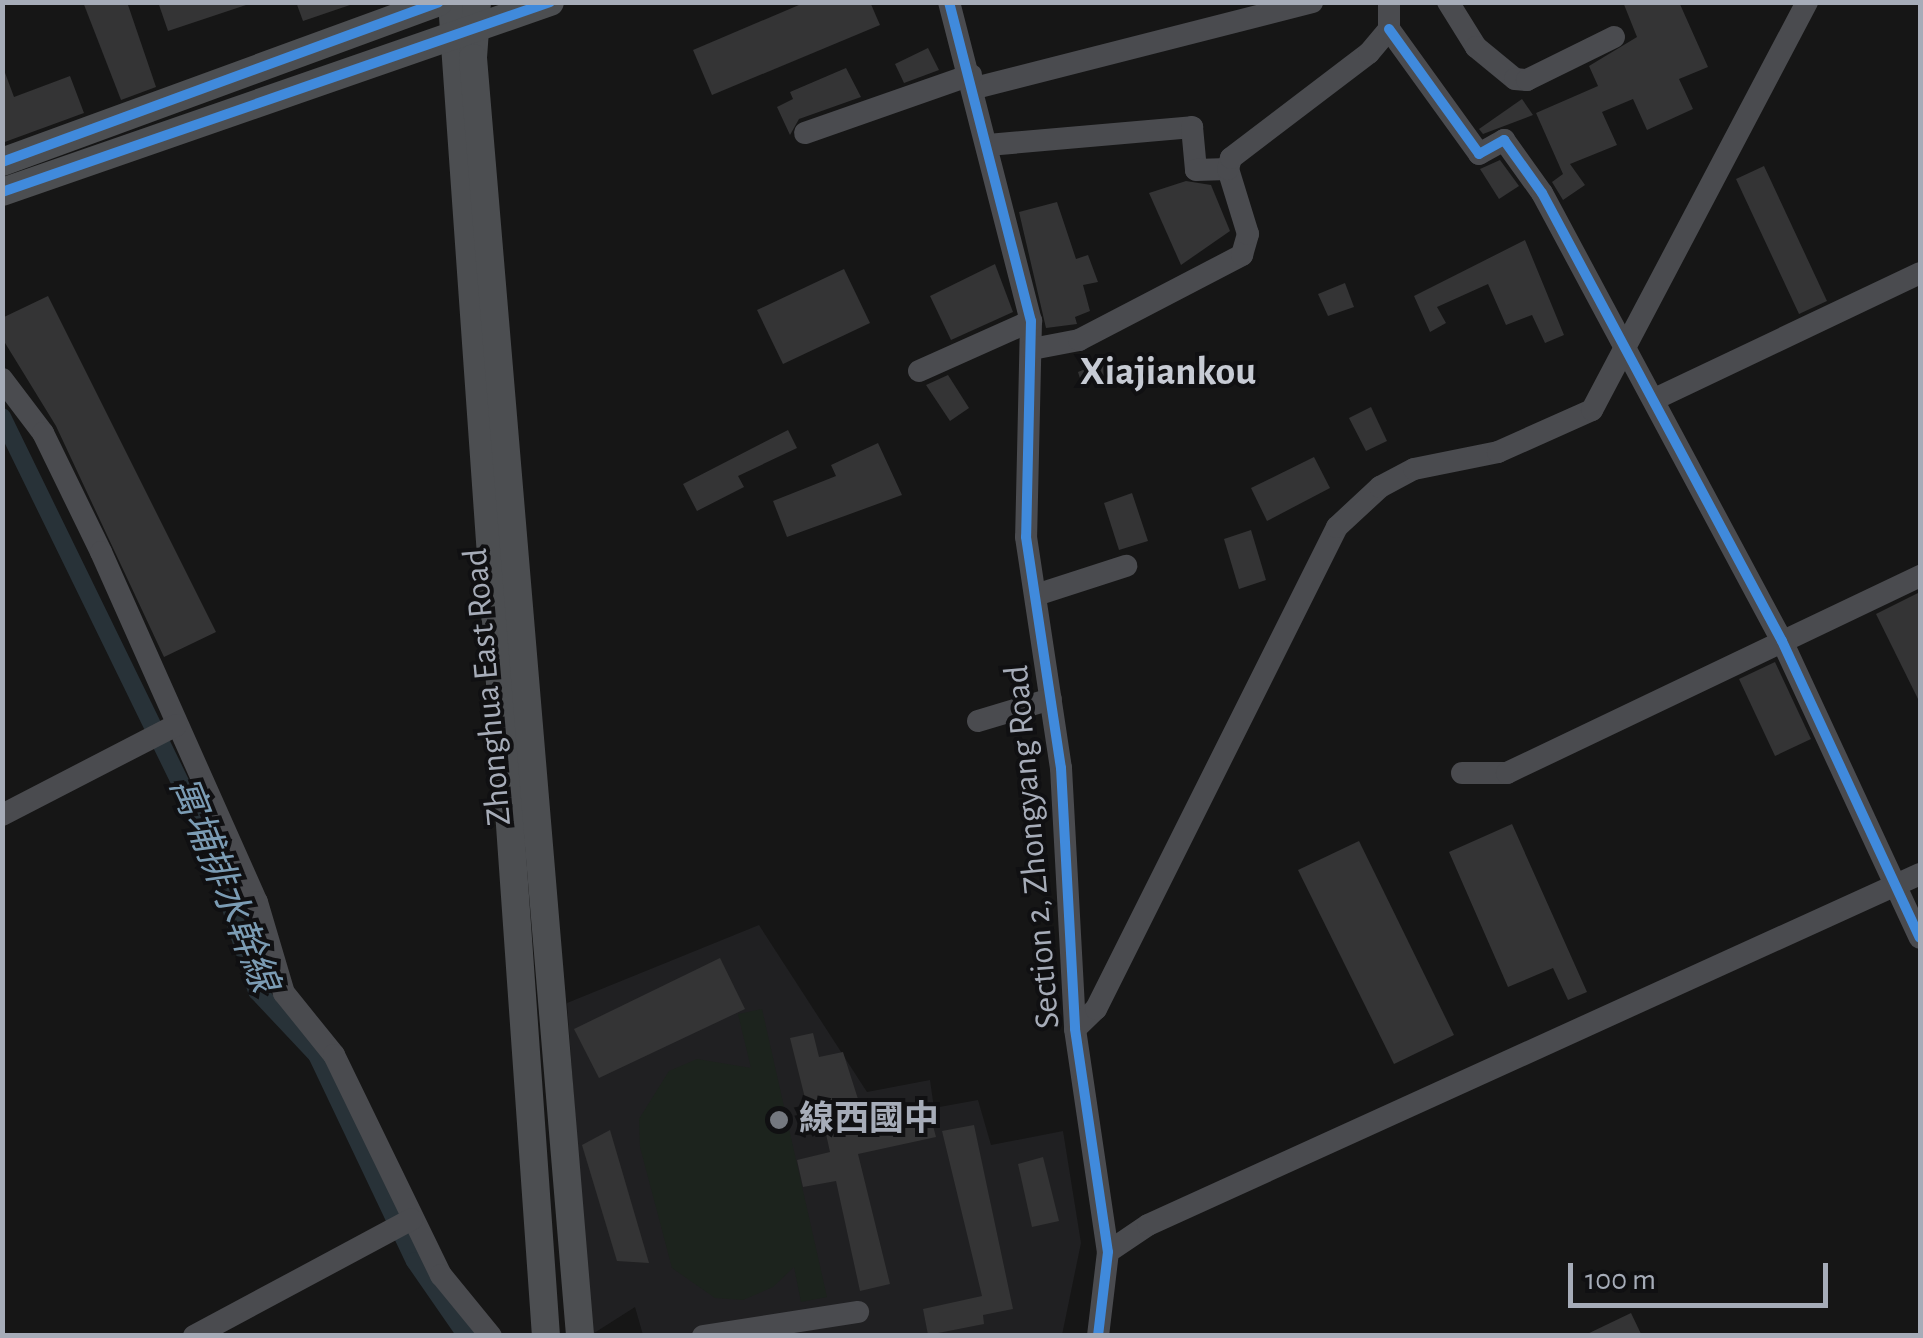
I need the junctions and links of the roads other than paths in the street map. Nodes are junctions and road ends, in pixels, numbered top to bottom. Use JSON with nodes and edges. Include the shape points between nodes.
{"nodes":[{"id":1,"x":440,"y":2,"type":"edge"},
{"id":2,"x":452,"y":2,"type":"edge"},
{"id":3,"x":477,"y":2,"type":"edge"},
{"id":4,"x":550,"y":2,"type":"edge"},
{"id":5,"x":949,"y":2,"type":"edge"},
{"id":6,"x":1312,"y":2,"type":"edge"},
{"id":7,"x":1389,"y":2,"type":"edge"},
{"id":8,"x":1448,"y":2,"type":"edge"},
{"id":9,"x":1807,"y":2,"type":"edge"},
{"id":10,"x":1389,"y":29,"type":"junction"},
{"id":11,"x":461,"y":34,"type":"junction"},
{"id":12,"x":1614,"y":37,"type":"dead end"},
{"id":13,"x":973,"y":82,"type":"junction"},
{"id":14,"x":805,"y":133,"type":"dead end"},
{"id":15,"x":988,"y":145,"type":"junction"},
{"id":16,"x":2,"y":162,"type":"edge"},
{"id":17,"x":1228,"y":169,"type":"junction"},
{"id":18,"x":2,"y":192,"type":"edge"},
{"id":19,"x":1920,"y":273,"type":"edge"},
{"id":20,"x":1031,"y":321,"type":"junction"},
{"id":21,"x":1630,"y":344,"type":"junction"},
{"id":22,"x":1032,"y":349,"type":"junction"},
{"id":23,"x":919,"y":371,"type":"dead end"},
{"id":24,"x":2,"y":379,"type":"edge"},
{"id":25,"x":1657,"y":398,"type":"junction"},
{"id":26,"x":1126,"y":566,"type":"dead end"},
{"id":27,"x":1920,"y":576,"type":"edge"},
{"id":28,"x":1036,"y":595,"type":"junction"},
{"id":29,"x":1782,"y":642,"type":"junction"},
{"id":30,"x":1051,"y":699,"type":"junction"},
{"id":31,"x":978,"y":721,"type":"dead end"},
{"id":32,"x":176,"y":725,"type":"junction"},
{"id":33,"x":1462,"y":773,"type":"dead end"},
{"id":34,"x":2,"y":815,"type":"edge"},
{"id":35,"x":1920,"y":874,"type":"edge"},
{"id":36,"x":1895,"y":886,"type":"junction"},
{"id":37,"x":1920,"y":938,"type":"edge"},
{"id":38,"x":1075,"y":1028,"type":"junction"},
{"id":39,"x":412,"y":1218,"type":"junction"},
{"id":40,"x":1108,"y":1252,"type":"junction"},
{"id":41,"x":858,"y":1312,"type":"dead end"},
{"id":42,"x":194,"y":1336,"type":"edge"},
{"id":43,"x":492,"y":1336,"type":"edge"},
{"id":44,"x":546,"y":1336,"type":"edge"},
{"id":45,"x":580,"y":1336,"type":"edge"},
{"id":46,"x":703,"y":1336,"type":"edge"},
{"id":47,"x":1098,"y":1336,"type":"edge"}],
"edges":[{"from":1,"to":16,"type":"main road"},
{"from":2,"to":11,"type":"main road"},
{"from":3,"to":11,"type":"main road"},
{"from":4,"to":11,"type":"main road"},
{"from":5,"to":13,"type":"street","name":"Section 2, Zhongyang Road"},
{"from":6,"to":13,"type":"street"},
{"from":7,"to":10,"type":"street"},
{"from":8,"to":12,"type":"street","via":[[1476,46],[1514,78],[1528,80]]},
{"from":9,"to":21,"type":"street"},
{"from":10,"to":17,"type":"street","via":[[1369,54],[1232,158]]},
{"from":10,"to":21,"type":"street","via":[[1479,154],[1504,140]]},
{"from":11,"to":18,"type":"main road"},
{"from":11,"to":44,"type":"main road","name":"Zhonghua East Road"},
{"from":11,"to":45,"type":"main road","name":"Zhonghua East Road"},
{"from":13,"to":14,"type":"street"},
{"from":13,"to":15,"type":"street","name":"Section 2, Zhongyang Road"},
{"from":15,"to":17,"type":"street","via":[[1192,127],[1196,170]]},
{"from":15,"to":20,"type":"street","name":"Section 2, Zhongyang Road"},
{"from":17,"to":22,"type":"street","via":[[1248,234],[1242,255],[1079,340]]},
{"from":19,"to":25,"type":"street"},
{"from":20,"to":22,"type":"street","name":"Section 2, Zhongyang Road"},
{"from":20,"to":23,"type":"street"},
{"from":21,"to":25,"type":"street"},
{"from":21,"to":38,"type":"street","via":[[1602,398],[1572,425],[1414,469],[1380,487],[1337,527],[1096,1009]]},
{"from":22,"to":28,"type":"street","name":"Section 2, Zhongyang Road","via":[[1026,537]]},
{"from":24,"to":32,"type":"street","via":[[43,433]]},
{"from":25,"to":29,"type":"street"},
{"from":26,"to":28,"type":"street"},
{"from":27,"to":29,"type":"street"},
{"from":28,"to":30,"type":"street","name":"Section 2, Zhongyang Road"},
{"from":29,"to":33,"type":"street","via":[[1507,773]]},
{"from":29,"to":36,"type":"street"},
{"from":30,"to":31,"type":"street"},
{"from":30,"to":38,"type":"street","name":"Section 2, Zhongyang Road"},
{"from":32,"to":34,"type":"street"},
{"from":32,"to":39,"type":"street","via":[[257,902],[284,993],[334,1055]]},
{"from":35,"to":36,"type":"street"},
{"from":36,"to":37,"type":"street"},
{"from":36,"to":40,"type":"street","via":[[1148,1225]]},
{"from":38,"to":40,"type":"street","name":"Section 2, Zhongyang Road"},
{"from":39,"to":42,"type":"street"},
{"from":39,"to":43,"type":"street","via":[[440,1275]]},
{"from":40,"to":47,"type":"street","name":"Section 2, Zhongyang Road"},
{"from":41,"to":46,"type":"street"}]}
